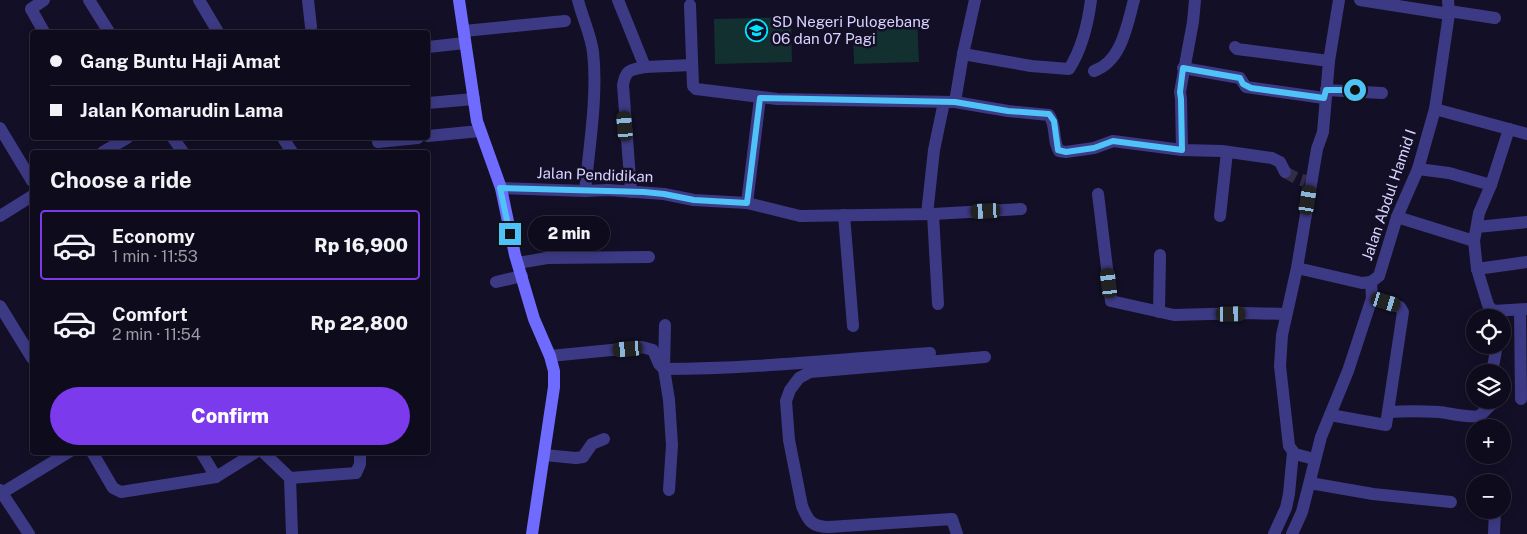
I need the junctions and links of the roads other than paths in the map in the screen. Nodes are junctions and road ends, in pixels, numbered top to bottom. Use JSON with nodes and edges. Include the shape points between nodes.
{"nodes":[{"id":1,"x":44,"y":0,"type":"edge"},
{"id":2,"x":89,"y":0,"type":"edge"},
{"id":3,"x":199,"y":0,"type":"edge"},
{"id":4,"x":308,"y":0,"type":"edge"},
{"id":5,"x":458,"y":0,"type":"edge"},
{"id":6,"x":578,"y":0,"type":"edge"},
{"id":7,"x":618,"y":0,"type":"edge"},
{"id":8,"x":975,"y":0,"type":"edge"},
{"id":9,"x":1091,"y":0,"type":"edge"},
{"id":10,"x":1134,"y":0,"type":"edge"},
{"id":11,"x":1195,"y":0,"type":"edge"},
{"id":12,"x":1339,"y":0,"type":"edge"},
{"id":13,"x":1360,"y":0,"type":"edge"},
{"id":14,"x":690,"y":5,"type":"dead end"},
{"id":15,"x":1449,"y":8,"type":"edge"},
{"id":16,"x":1495,"y":18,"type":"dead end"},
{"id":17,"x":565,"y":21,"type":"dead end"},
{"id":18,"x":311,"y":27,"type":"dead end"},
{"id":19,"x":43,"y":30,"type":"edge"},
{"id":20,"x":108,"y":30,"type":"edge"},
{"id":21,"x":217,"y":30,"type":"edge"},
{"id":22,"x":464,"y":37,"type":"junction"},
{"id":23,"x":430,"y":46,"type":"edge"},
{"id":24,"x":1235,"y":47,"type":"dead end"},
{"id":25,"x":963,"y":54,"type":"junction"},
{"id":26,"x":1329,"y":62,"type":"junction"},
{"id":27,"x":692,"y":65,"type":"junction"},
{"id":28,"x":644,"y":67,"type":"junction"},
{"id":29,"x":1183,"y":68,"type":"junction"},
{"id":30,"x":1094,"y":71,"type":"dead end"},
{"id":31,"x":1382,"y":93,"type":"dead end"},
{"id":32,"x":1325,"y":94,"type":"junction"},
{"id":33,"x":474,"y":98,"type":"junction"},
{"id":34,"x":760,"y":98,"type":"junction"},
{"id":35,"x":950,"y":102,"type":"junction"},
{"id":36,"x":430,"y":103,"type":"edge"},
{"id":37,"x":1435,"y":109,"type":"junction"},
{"id":38,"x":0,"y":128,"type":"edge"},
{"id":39,"x":1510,"y":129,"type":"junction"},
{"id":40,"x":480,"y":131,"type":"junction"},
{"id":41,"x":1527,"y":134,"type":"edge"},
{"id":42,"x":430,"y":136,"type":"edge"},
{"id":43,"x":398,"y":140,"type":"edge"},
{"id":44,"x":378,"y":142,"type":"dead end"},
{"id":45,"x":1182,"y":150,"type":"junction"},
{"id":46,"x":1227,"y":152,"type":"junction"},
{"id":47,"x":1418,"y":169,"type":"junction"},
{"id":48,"x":1285,"y":172,"type":"tunnel mouth"},
{"id":49,"x":30,"y":178,"type":"edge"},
{"id":50,"x":1491,"y":185,"type":"junction"},
{"id":51,"x":500,"y":188,"type":"junction"},
{"id":52,"x":585,"y":191,"type":"junction"},
{"id":53,"x":631,"y":192,"type":"junction"},
{"id":54,"x":1098,"y":194,"type":"dead end"},
{"id":55,"x":30,"y":197,"type":"edge"},
{"id":56,"x":747,"y":203,"type":"junction"},
{"id":57,"x":1021,"y":209,"type":"dead end"},
{"id":58,"x":930,"y":214,"type":"junction"},
{"id":59,"x":844,"y":215,"type":"junction"},
{"id":60,"x":0,"y":216,"type":"edge"},
{"id":61,"x":1220,"y":216,"type":"dead end"},
{"id":62,"x":1397,"y":217,"type":"junction"},
{"id":63,"x":1527,"y":222,"type":"edge"},
{"id":64,"x":1477,"y":226,"type":"junction"},
{"id":65,"x":1474,"y":241,"type":"junction"},
{"id":66,"x":1160,"y":254,"type":"dead end"},
{"id":67,"x":649,"y":257,"type":"dead end"},
{"id":68,"x":1527,"y":262,"type":"edge"},
{"id":69,"x":518,"y":263,"type":"junction"},
{"id":70,"x":1297,"y":268,"type":"junction"},
{"id":71,"x":1477,"y":269,"type":"junction"},
{"id":72,"x":522,"y":276,"type":"junction"},
{"id":73,"x":496,"y":282,"type":"dead end"},
{"id":74,"x":1371,"y":282,"type":"junction"},
{"id":75,"x":1372,"y":298,"type":"junction"},
{"id":76,"x":938,"y":304,"type":"dead end"},
{"id":77,"x":0,"y":306,"type":"edge"},
{"id":78,"x":1491,"y":309,"type":"edge"},
{"id":79,"x":1524,"y":310,"type":"edge"},
{"id":80,"x":1159,"y":312,"type":"junction"},
{"id":81,"x":1511,"y":312,"type":"edge"},
{"id":82,"x":1286,"y":314,"type":"junction"},
{"id":83,"x":665,"y":326,"type":"dead end"},
{"id":84,"x":853,"y":326,"type":"dead end"},
{"id":85,"x":972,"y":350,"type":"dead end"},
{"id":86,"x":30,"y":355,"type":"edge"},
{"id":87,"x":550,"y":356,"type":"junction"},
{"id":88,"x":985,"y":357,"type":"dead end"},
{"id":89,"x":664,"y":369,"type":"junction"},
{"id":90,"x":1511,"y":399,"type":"edge"},
{"id":91,"x":1524,"y":399,"type":"edge"},
{"id":92,"x":1487,"y":409,"type":"edge"},
{"id":93,"x":1388,"y":412,"type":"junction"},
{"id":94,"x":1330,"y":415,"type":"junction"},
{"id":95,"x":604,"y":439,"type":"dead end"},
{"id":96,"x":1294,"y":453,"type":"junction"},
{"id":97,"x":64,"y":455,"type":"edge"},
{"id":98,"x":94,"y":455,"type":"edge"},
{"id":99,"x":203,"y":455,"type":"edge"},
{"id":100,"x":251,"y":455,"type":"edge"},
{"id":101,"x":266,"y":455,"type":"edge"},
{"id":102,"x":360,"y":455,"type":"edge"},
{"id":103,"x":544,"y":455,"type":"junction"},
{"id":104,"x":1314,"y":459,"type":"junction"},
{"id":105,"x":216,"y":477,"type":"junction"},
{"id":106,"x":290,"y":478,"type":"junction"},
{"id":107,"x":1310,"y":483,"type":"junction"},
{"id":108,"x":669,"y":490,"type":"dead end"},
{"id":109,"x":1,"y":491,"type":"edge"},
{"id":110,"x":1450,"y":502,"type":"dead end"},
{"id":111,"x":1495,"y":519,"type":"edge"},
{"id":112,"x":29,"y":534,"type":"edge"},
{"id":113,"x":292,"y":534,"type":"edge"},
{"id":114,"x":532,"y":534,"type":"edge"},
{"id":115,"x":957,"y":534,"type":"edge"},
{"id":116,"x":1274,"y":534,"type":"edge"},
{"id":117,"x":1292,"y":534,"type":"edge"},
{"id":118,"x":1494,"y":534,"type":"edge"}],
"edges":[{"from":1,"to":19,"type":"street","via":[[31,10]]},
{"from":2,"to":20,"type":"street"},
{"from":3,"to":21,"type":"street"},
{"from":4,"to":18,"type":"street"},
{"from":5,"to":22,"type":"street"},
{"from":6,"to":52,"type":"street","via":[[593,50],[595,72]]},
{"from":7,"to":28,"type":"street"},
{"from":8,"to":25,"type":"street"},
{"from":9,"to":25,"type":"street","via":[[1076,59],[1069,69]]},
{"from":10,"to":30,"type":"street","via":[[1117,50],[1105,66]]},
{"from":11,"to":29,"type":"street"},
{"from":12,"to":26,"type":"street"},
{"from":13,"to":15,"type":"street"},
{"from":14,"to":27,"type":"street"},
{"from":15,"to":16,"type":"street"},
{"from":15,"to":37,"type":"street","name":"Jalan Abdul Hamid I"},
{"from":17,"to":22,"type":"street"},
{"from":22,"to":23,"type":"street"},
{"from":22,"to":33,"type":"street"},
{"from":24,"to":26,"type":"street"},
{"from":25,"to":35,"type":"street"},
{"from":26,"to":32,"type":"street"},
{"from":27,"to":28,"type":"street"},
{"from":27,"to":34,"type":"street","via":[[694,88]]},
{"from":28,"to":53,"type":"street","via":[[628,71],[623,85]]},
{"from":29,"to":32,"type":"street","via":[[1240,78],[1251,88]]},
{"from":29,"to":45,"type":"street","via":[[1180,92]]},
{"from":31,"to":32,"type":"street"},
{"from":32,"to":70,"type":"street","via":[[1323,132],[1308,182]]},
{"from":33,"to":36,"type":"street"},
{"from":33,"to":40,"type":"street"},
{"from":34,"to":35,"type":"street"},
{"from":34,"to":56,"type":"street"},
{"from":35,"to":45,"type":"street","via":[[1049,114],[1054,121],[1059,151],[1094,148],[1113,141]]},
{"from":35,"to":58,"type":"street","via":[[934,150]]},
{"from":37,"to":39,"type":"street"},
{"from":37,"to":47,"type":"street","name":"Jalan Abdul Hamid I"},
{"from":38,"to":49,"type":"street"},
{"from":39,"to":41,"type":"street"},
{"from":39,"to":50,"type":"street"},
{"from":40,"to":42,"type":"street"},
{"from":40,"to":51,"type":"street"},
{"from":43,"to":44,"type":"street"},
{"from":45,"to":46,"type":"street"},
{"from":46,"to":48,"type":"street","via":[[1272,158],[1280,162]]},
{"from":46,"to":61,"type":"street"},
{"from":47,"to":50,"type":"street","via":[[1449,173]]},
{"from":47,"to":62,"type":"street","name":"Jalan Abdul Hamid I"},
{"from":50,"to":64,"type":"street"},
{"from":51,"to":52,"type":"street","name":"Jalan Pendidikan"},
{"from":51,"to":69,"type":"street"},
{"from":52,"to":53,"type":"street","name":"Jalan Pendidikan"},
{"from":53,"to":56,"type":"street","name":"Jalan Pendidikan"},
{"from":54,"to":80,"type":"street","via":[[1111,301]]},
{"from":55,"to":60,"type":"street"},
{"from":56,"to":59,"type":"street","name":"Jalan Pendidikan","via":[[796,216]]},
{"from":57,"to":58,"type":"street","name":"Jalan Pendidikan"},
{"from":58,"to":59,"type":"street","name":"Jalan Pendidikan"},
{"from":58,"to":76,"type":"street"},
{"from":59,"to":84,"type":"street"},
{"from":62,"to":65,"type":"street"},
{"from":62,"to":74,"type":"street","name":"Jalan Abdul Hamid I","via":[[1379,276]]},
{"from":63,"to":64,"type":"street"},
{"from":64,"to":65,"type":"street"},
{"from":65,"to":71,"type":"street"},
{"from":66,"to":80,"type":"street"},
{"from":67,"to":69,"type":"street","via":[[547,258]]},
{"from":68,"to":71,"type":"street"},
{"from":69,"to":72,"type":"street"},
{"from":70,"to":74,"type":"street","via":[[1362,283]]},
{"from":70,"to":82,"type":"street"},
{"from":71,"to":78,"type":"street"},
{"from":72,"to":73,"type":"street"},
{"from":72,"to":87,"type":"street","via":[[534,319]]},
{"from":74,"to":75,"type":"street","name":"Jalan Abdul Hamid I"},
{"from":75,"to":93,"type":"street","via":[[1400,307],[1403,312]]},
{"from":75,"to":94,"type":"street","name":"Jalan Abdul Hamid I"},
{"from":77,"to":86,"type":"street"},
{"from":79,"to":81,"type":"street"},
{"from":79,"to":91,"type":"street"},
{"from":80,"to":82,"type":"street","via":[[1174,315]]},
{"from":82,"to":96,"type":"street","via":[[1280,366],[1288,441]]},
{"from":83,"to":89,"type":"street"},
{"from":85,"to":89,"type":"street","via":[[774,366]]},
{"from":87,"to":89,"type":"street","via":[[650,348]]},
{"from":87,"to":103,"type":"street","via":[[554,387]]},
{"from":88,"to":115,"type":"street","via":[[810,372],[798,378],[786,400],[789,440],[802,506],[812,523],[818,527],[830,527],[952,519]]},
{"from":89,"to":108,"type":"street","via":[[672,445]]},
{"from":90,"to":91,"type":"street"},
{"from":92,"to":93,"type":"street","via":[[1476,416]]},
{"from":93,"to":94,"type":"street","via":[[1386,425]]},
{"from":94,"to":104,"type":"street","name":"Jalan Abdul Hamid I"},
{"from":95,"to":103,"type":"street","via":[[592,444],[580,458]]},
{"from":96,"to":104,"type":"street"},
{"from":96,"to":116,"type":"street","via":[[1286,508]]},
{"from":97,"to":109,"type":"street"},
{"from":98,"to":105,"type":"street","via":[[113,488],[121,492]]},
{"from":99,"to":105,"type":"street"},
{"from":100,"to":105,"type":"street"},
{"from":101,"to":106,"type":"street"},
{"from":102,"to":106,"type":"street","via":[[356,473]]},
{"from":103,"to":114,"type":"street"},
{"from":104,"to":107,"type":"street","name":"Jalan Abdul Hamid I"},
{"from":106,"to":113,"type":"street"},
{"from":107,"to":110,"type":"street"},
{"from":107,"to":117,"type":"street","name":"Jalan Abdul Hamid I"},
{"from":109,"to":112,"type":"street"},
{"from":111,"to":118,"type":"street"}]}
